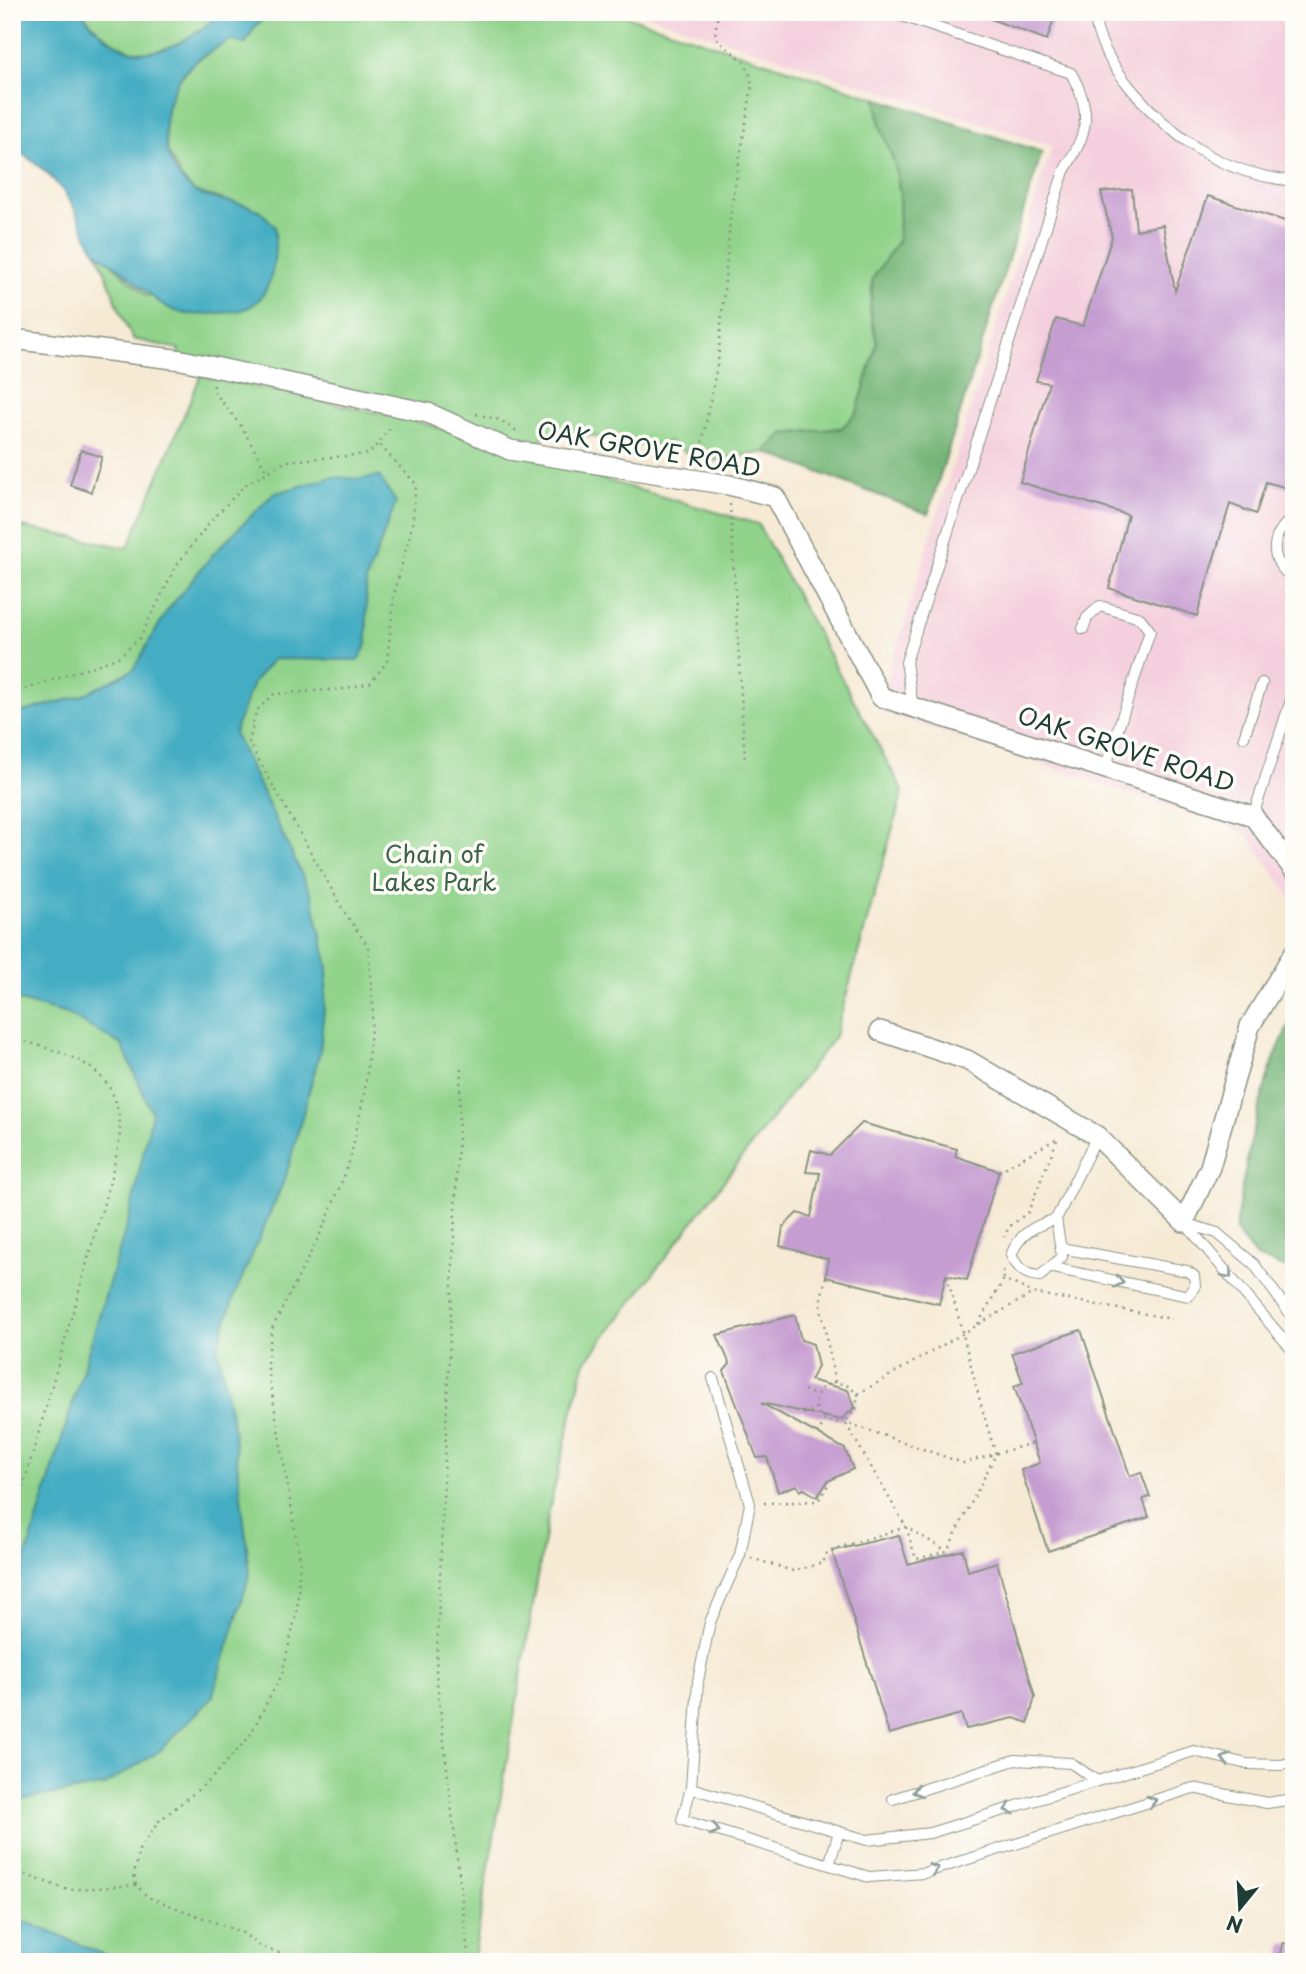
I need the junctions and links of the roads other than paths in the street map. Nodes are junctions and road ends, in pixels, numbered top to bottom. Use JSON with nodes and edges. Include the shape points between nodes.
{"nodes":[{"id":1,"x":890,"y":12,"type":"edge"},
{"id":2,"x":1094,"y":12,"type":"edge"},
{"id":3,"x":1294,"y":181,"type":"edge"},
{"id":4,"x":12,"y":339,"type":"edge"},
{"id":5,"x":1294,"y":518,"type":"edge"},
{"id":6,"x":1294,"y":578,"type":"edge"},
{"id":7,"x":1083,"y":629,"type":"dead end"},
{"id":8,"x":1262,"y":683,"type":"dead end"},
{"id":9,"x":1294,"y":691,"type":"edge"},
{"id":10,"x":913,"y":708,"type":"junction"},
{"id":11,"x":1244,"y":737,"type":"dead end"},
{"id":12,"x":1105,"y":769,"type":"junction"},
{"id":13,"x":1253,"y":816,"type":"junction"},
{"id":14,"x":1294,"y":870,"type":"edge"},
{"id":15,"x":1294,"y":953,"type":"edge"},
{"id":16,"x":880,"y":1031,"type":"dead end"},
{"id":17,"x":1097,"y":1136,"type":"junction"},
{"id":18,"x":1056,"y":1219,"type":"junction"},
{"id":19,"x":1184,"y":1222,"type":"junction"},
{"id":20,"x":1061,"y":1248,"type":"junction"},
{"id":21,"x":1053,"y":1268,"type":"junction"},
{"id":22,"x":1294,"y":1319,"type":"edge"},
{"id":23,"x":1294,"y":1352,"type":"edge"},
{"id":24,"x":713,"y":1378,"type":"dead end"},
{"id":25,"x":1294,"y":1762,"type":"edge"},
{"id":26,"x":1097,"y":1781,"type":"junction"},
{"id":27,"x":691,"y":1788,"type":"junction"},
{"id":28,"x":893,"y":1799,"type":"dead end"},
{"id":29,"x":1294,"y":1799,"type":"edge"},
{"id":30,"x":839,"y":1832,"type":"junction"},
{"id":31,"x":829,"y":1865,"type":"junction"}],
"edges":[{"from":1,"to":10,"type":"lane","via":[[1070,73],[1087,115],[1083,141],[1064,171],[906,662]]},
{"from":2,"to":3,"type":"lane","via":[[1113,66],[1152,111],[1198,149],[1230,165]]},
{"from":4,"to":10,"type":"street","name":"OAK GROVE ROAD","via":[[182,360],[428,413],[510,450],[729,485],[775,497],[881,697]]},
{"from":5,"to":6,"type":"lane","via":[[1279,531],[1274,552],[1283,571]]},
{"from":7,"to":12,"type":"lane","via":[[1100,606],[1140,618],[1150,631]]},
{"from":8,"to":11,"type":"lane"},
{"from":9,"to":13,"type":"lane"},
{"from":10,"to":12,"type":"street","name":"OAK GROVE ROAD"},
{"from":12,"to":13,"type":"street","name":"OAK GROVE ROAD"},
{"from":13,"to":14,"type":"street","name":"OAK GROVE ROAD"},
{"from":15,"to":19,"type":"street","via":[[1250,1026],[1210,1167]]},
{"from":16,"to":17,"type":"street","via":[[967,1060]]},
{"from":17,"to":18,"type":"lane"},
{"from":17,"to":19,"type":"street"},
{"from":18,"to":20,"type":"lane"},
{"from":18,"to":21,"type":"lane","via":[[1024,1233],[1011,1255],[1016,1266],[1029,1275],[1040,1276]]},
{"from":19,"to":22,"type":"lane","via":[[1217,1233],[1254,1264]]},
{"from":19,"to":23,"type":"lane","one_way":true},
{"from":20,"to":21,"type":"lane","via":[[1062,1257]]},
{"from":21,"to":20,"type":"lane","one_way":true,"via":[[1189,1296],[1195,1286],[1194,1276],[1187,1271]]},
{"from":24,"to":27,"type":"lane","via":[[750,1504],[740,1555],[710,1622],[698,1681]]},
{"from":25,"to":26,"type":"lane","one_way":true,"via":[[1247,1763],[1194,1751]]},
{"from":26,"to":28,"type":"lane","one_way":true,"via":[[1071,1763],[1015,1760]]},
{"from":26,"to":30,"type":"lane","one_way":true,"via":[[930,1833],[867,1840]]},
{"from":27,"to":30,"type":"lane"},
{"from":27,"to":31,"type":"lane","one_way":true,"via":[[682,1820]]},
{"from":31,"to":29,"type":"lane","one_way":true,"via":[[869,1877],[924,1872],[1193,1788],[1267,1803]]},
{"from":30,"to":31,"type":"lane"}]}
